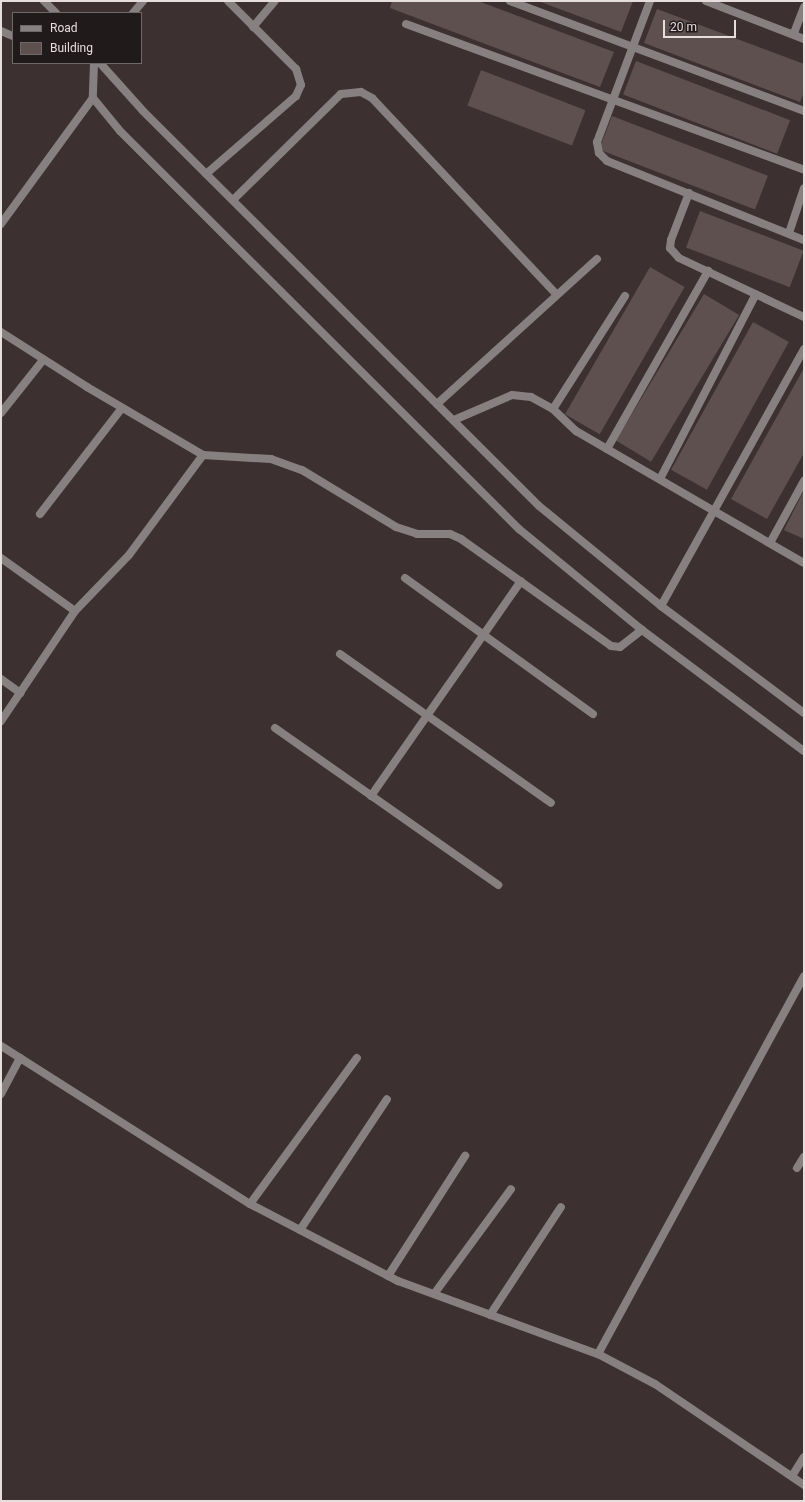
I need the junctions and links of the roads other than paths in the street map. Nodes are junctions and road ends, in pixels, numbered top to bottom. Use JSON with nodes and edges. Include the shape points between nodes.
{"nodes":[{"id":1,"x":44,"y":1,"type":"edge"},
{"id":2,"x":144,"y":1,"type":"edge"},
{"id":3,"x":228,"y":1,"type":"edge"},
{"id":4,"x":275,"y":1,"type":"edge"},
{"id":5,"x":510,"y":1,"type":"edge"},
{"id":6,"x":650,"y":1,"type":"edge"},
{"id":7,"x":706,"y":1,"type":"edge"},
{"id":8,"x":804,"y":7,"type":"edge"},
{"id":9,"x":55,"y":12,"type":"edge"},
{"id":10,"x":134,"y":12,"type":"edge"},
{"id":11,"x":406,"y":24,"type":"dead end"},
{"id":12,"x":253,"y":26,"type":"junction"},
{"id":13,"x":1,"y":31,"type":"edge"},
{"id":14,"x":794,"y":33,"type":"junction"},
{"id":15,"x":12,"y":36,"type":"edge"},
{"id":16,"x":804,"y":39,"type":"edge"},
{"id":17,"x":631,"y":46,"type":"junction"},
{"id":18,"x":94,"y":64,"type":"edge"},
{"id":19,"x":101,"y":64,"type":"edge"},
{"id":20,"x":93,"y":98,"type":"junction"},
{"id":21,"x":614,"y":100,"type":"junction"},
{"id":22,"x":804,"y":110,"type":"edge"},
{"id":23,"x":804,"y":170,"type":"edge"},
{"id":24,"x":206,"y":174,"type":"junction"},
{"id":25,"x":804,"y":188,"type":"edge"},
{"id":26,"x":689,"y":193,"type":"junction"},
{"id":27,"x":233,"y":200,"type":"junction"},
{"id":28,"x":1,"y":224,"type":"edge"},
{"id":29,"x":789,"y":233,"type":"junction"},
{"id":30,"x":804,"y":240,"type":"edge"},
{"id":31,"x":597,"y":259,"type":"dead end"},
{"id":32,"x":708,"y":271,"type":"junction"},
{"id":33,"x":756,"y":294,"type":"junction"},
{"id":34,"x":557,"y":295,"type":"junction"},
{"id":35,"x":625,"y":296,"type":"dead end"},
{"id":36,"x":804,"y":316,"type":"edge"},
{"id":37,"x":1,"y":332,"type":"edge"},
{"id":38,"x":804,"y":349,"type":"edge"},
{"id":39,"x":43,"y":360,"type":"junction"},
{"id":40,"x":437,"y":404,"type":"junction"},
{"id":41,"x":122,"y":408,"type":"junction"},
{"id":42,"x":553,"y":409,"type":"junction"},
{"id":43,"x":1,"y":413,"type":"edge"},
{"id":44,"x":454,"y":420,"type":"junction"},
{"id":45,"x":607,"y":449,"type":"junction"},
{"id":46,"x":203,"y":455,"type":"junction"},
{"id":47,"x":660,"y":479,"type":"junction"},
{"id":48,"x":804,"y":480,"type":"edge"},
{"id":49,"x":714,"y":509,"type":"junction"},
{"id":50,"x":40,"y":514,"type":"dead end"},
{"id":51,"x":770,"y":543,"type":"junction"},
{"id":52,"x":1,"y":558,"type":"edge"},
{"id":53,"x":804,"y":563,"type":"edge"},
{"id":54,"x":405,"y":578,"type":"dead end"},
{"id":55,"x":522,"y":581,"type":"junction"},
{"id":56,"x":661,"y":606,"type":"junction"},
{"id":57,"x":75,"y":611,"type":"junction"},
{"id":58,"x":642,"y":630,"type":"junction"},
{"id":59,"x":484,"y":636,"type":"junction"},
{"id":60,"x":340,"y":654,"type":"dead end"},
{"id":61,"x":1,"y":679,"type":"edge"},
{"id":62,"x":20,"y":693,"type":"junction"},
{"id":63,"x":804,"y":713,"type":"edge"},
{"id":64,"x":593,"y":714,"type":"dead end"},
{"id":65,"x":428,"y":716,"type":"junction"},
{"id":66,"x":1,"y":721,"type":"edge"},
{"id":67,"x":275,"y":728,"type":"dead end"},
{"id":68,"x":804,"y":751,"type":"edge"},
{"id":69,"x":371,"y":796,"type":"junction"},
{"id":70,"x":551,"y":803,"type":"dead end"},
{"id":71,"x":498,"y":885,"type":"dead end"},
{"id":72,"x":804,"y":976,"type":"edge"},
{"id":73,"x":1,"y":1046,"type":"edge"},
{"id":74,"x":20,"y":1058,"type":"junction"},
{"id":75,"x":356,"y":1058,"type":"dead end"},
{"id":76,"x":1,"y":1094,"type":"edge"},
{"id":77,"x":387,"y":1098,"type":"dead end"},
{"id":78,"x":465,"y":1156,"type":"dead end"},
{"id":79,"x":804,"y":1157,"type":"edge"},
{"id":80,"x":797,"y":1168,"type":"dead end"},
{"id":81,"x":511,"y":1189,"type":"dead end"},
{"id":82,"x":250,"y":1204,"type":"junction"},
{"id":83,"x":561,"y":1207,"type":"dead end"},
{"id":84,"x":300,"y":1230,"type":"junction"},
{"id":85,"x":388,"y":1276,"type":"junction"},
{"id":86,"x":434,"y":1294,"type":"junction"},
{"id":87,"x":490,"y":1315,"type":"junction"},
{"id":88,"x":598,"y":1354,"type":"junction"},
{"id":89,"x":804,"y":1457,"type":"edge"},
{"id":90,"x":792,"y":1476,"type":"junction"},
{"id":91,"x":804,"y":1485,"type":"edge"}],
"edges":[{"from":1,"to":9,"type":"street"},
{"from":2,"to":10,"type":"street"},
{"from":3,"to":12,"type":"street"},
{"from":4,"to":12,"type":"street"},
{"from":5,"to":17,"type":"street"},
{"from":6,"to":17,"type":"street"},
{"from":7,"to":14,"type":"street"},
{"from":8,"to":14,"type":"street"},
{"from":11,"to":21,"type":"street"},
{"from":12,"to":24,"type":"street","via":[[296,69],[302,84],[296,96]]},
{"from":13,"to":15,"type":"street"},
{"from":14,"to":16,"type":"street"},
{"from":17,"to":21,"type":"street"},
{"from":17,"to":22,"type":"street"},
{"from":18,"to":20,"type":"street"},
{"from":19,"to":24,"type":"street"},
{"from":20,"to":28,"type":"street"},
{"from":20,"to":58,"type":"street","via":[[120,131],[519,530]]},
{"from":21,"to":23,"type":"street"},
{"from":21,"to":26,"type":"street","via":[[597,142],[599,154],[607,160]]},
{"from":24,"to":27,"type":"street"},
{"from":25,"to":29,"type":"street"},
{"from":26,"to":29,"type":"street"},
{"from":26,"to":32,"type":"street","via":[[670,240],[670,248],[680,258]]},
{"from":27,"to":34,"type":"street","via":[[341,94],[361,92],[372,98]]},
{"from":27,"to":40,"type":"street"},
{"from":29,"to":30,"type":"street"},
{"from":31,"to":34,"type":"street"},
{"from":32,"to":33,"type":"street"},
{"from":32,"to":45,"type":"street"},
{"from":33,"to":36,"type":"street"},
{"from":33,"to":47,"type":"street"},
{"from":34,"to":40,"type":"street"},
{"from":35,"to":42,"type":"street"},
{"from":37,"to":39,"type":"street"},
{"from":38,"to":49,"type":"street"},
{"from":39,"to":41,"type":"street"},
{"from":39,"to":43,"type":"street"},
{"from":40,"to":44,"type":"street"},
{"from":41,"to":46,"type":"street"},
{"from":41,"to":50,"type":"street"},
{"from":42,"to":44,"type":"street","via":[[531,397],[512,395]]},
{"from":42,"to":45,"type":"street","via":[[576,431]]},
{"from":44,"to":56,"type":"street","via":[[539,506]]},
{"from":45,"to":47,"type":"street"},
{"from":46,"to":55,"type":"street","via":[[271,459],[302,470],[396,527],[417,534],[450,534],[461,539]]},
{"from":46,"to":57,"type":"street","via":[[129,555]]},
{"from":47,"to":49,"type":"street"},
{"from":48,"to":51,"type":"street"},
{"from":49,"to":51,"type":"street"},
{"from":49,"to":56,"type":"street"},
{"from":51,"to":53,"type":"street"},
{"from":52,"to":57,"type":"street"},
{"from":54,"to":59,"type":"street"},
{"from":55,"to":58,"type":"street","via":[[611,646],[620,647]]},
{"from":55,"to":59,"type":"street"},
{"from":56,"to":63,"type":"street"},
{"from":57,"to":62,"type":"street"},
{"from":58,"to":68,"type":"street"},
{"from":59,"to":64,"type":"street"},
{"from":59,"to":65,"type":"street"},
{"from":60,"to":65,"type":"street"},
{"from":61,"to":62,"type":"street"},
{"from":62,"to":66,"type":"street"},
{"from":65,"to":69,"type":"street"},
{"from":65,"to":70,"type":"street"},
{"from":67,"to":69,"type":"street"},
{"from":69,"to":71,"type":"street"},
{"from":72,"to":88,"type":"street"},
{"from":73,"to":74,"type":"street"},
{"from":74,"to":76,"type":"street"},
{"from":74,"to":82,"type":"street"},
{"from":75,"to":82,"type":"street"},
{"from":77,"to":84,"type":"street"},
{"from":78,"to":85,"type":"street"},
{"from":79,"to":80,"type":"street"},
{"from":81,"to":86,"type":"street"},
{"from":82,"to":84,"type":"street"},
{"from":83,"to":87,"type":"street"},
{"from":84,"to":85,"type":"street"},
{"from":85,"to":86,"type":"street"},
{"from":86,"to":87,"type":"street"},
{"from":87,"to":88,"type":"street"},
{"from":88,"to":90,"type":"street","via":[[655,1384]]},
{"from":89,"to":90,"type":"street"},
{"from":90,"to":91,"type":"street"}]}
